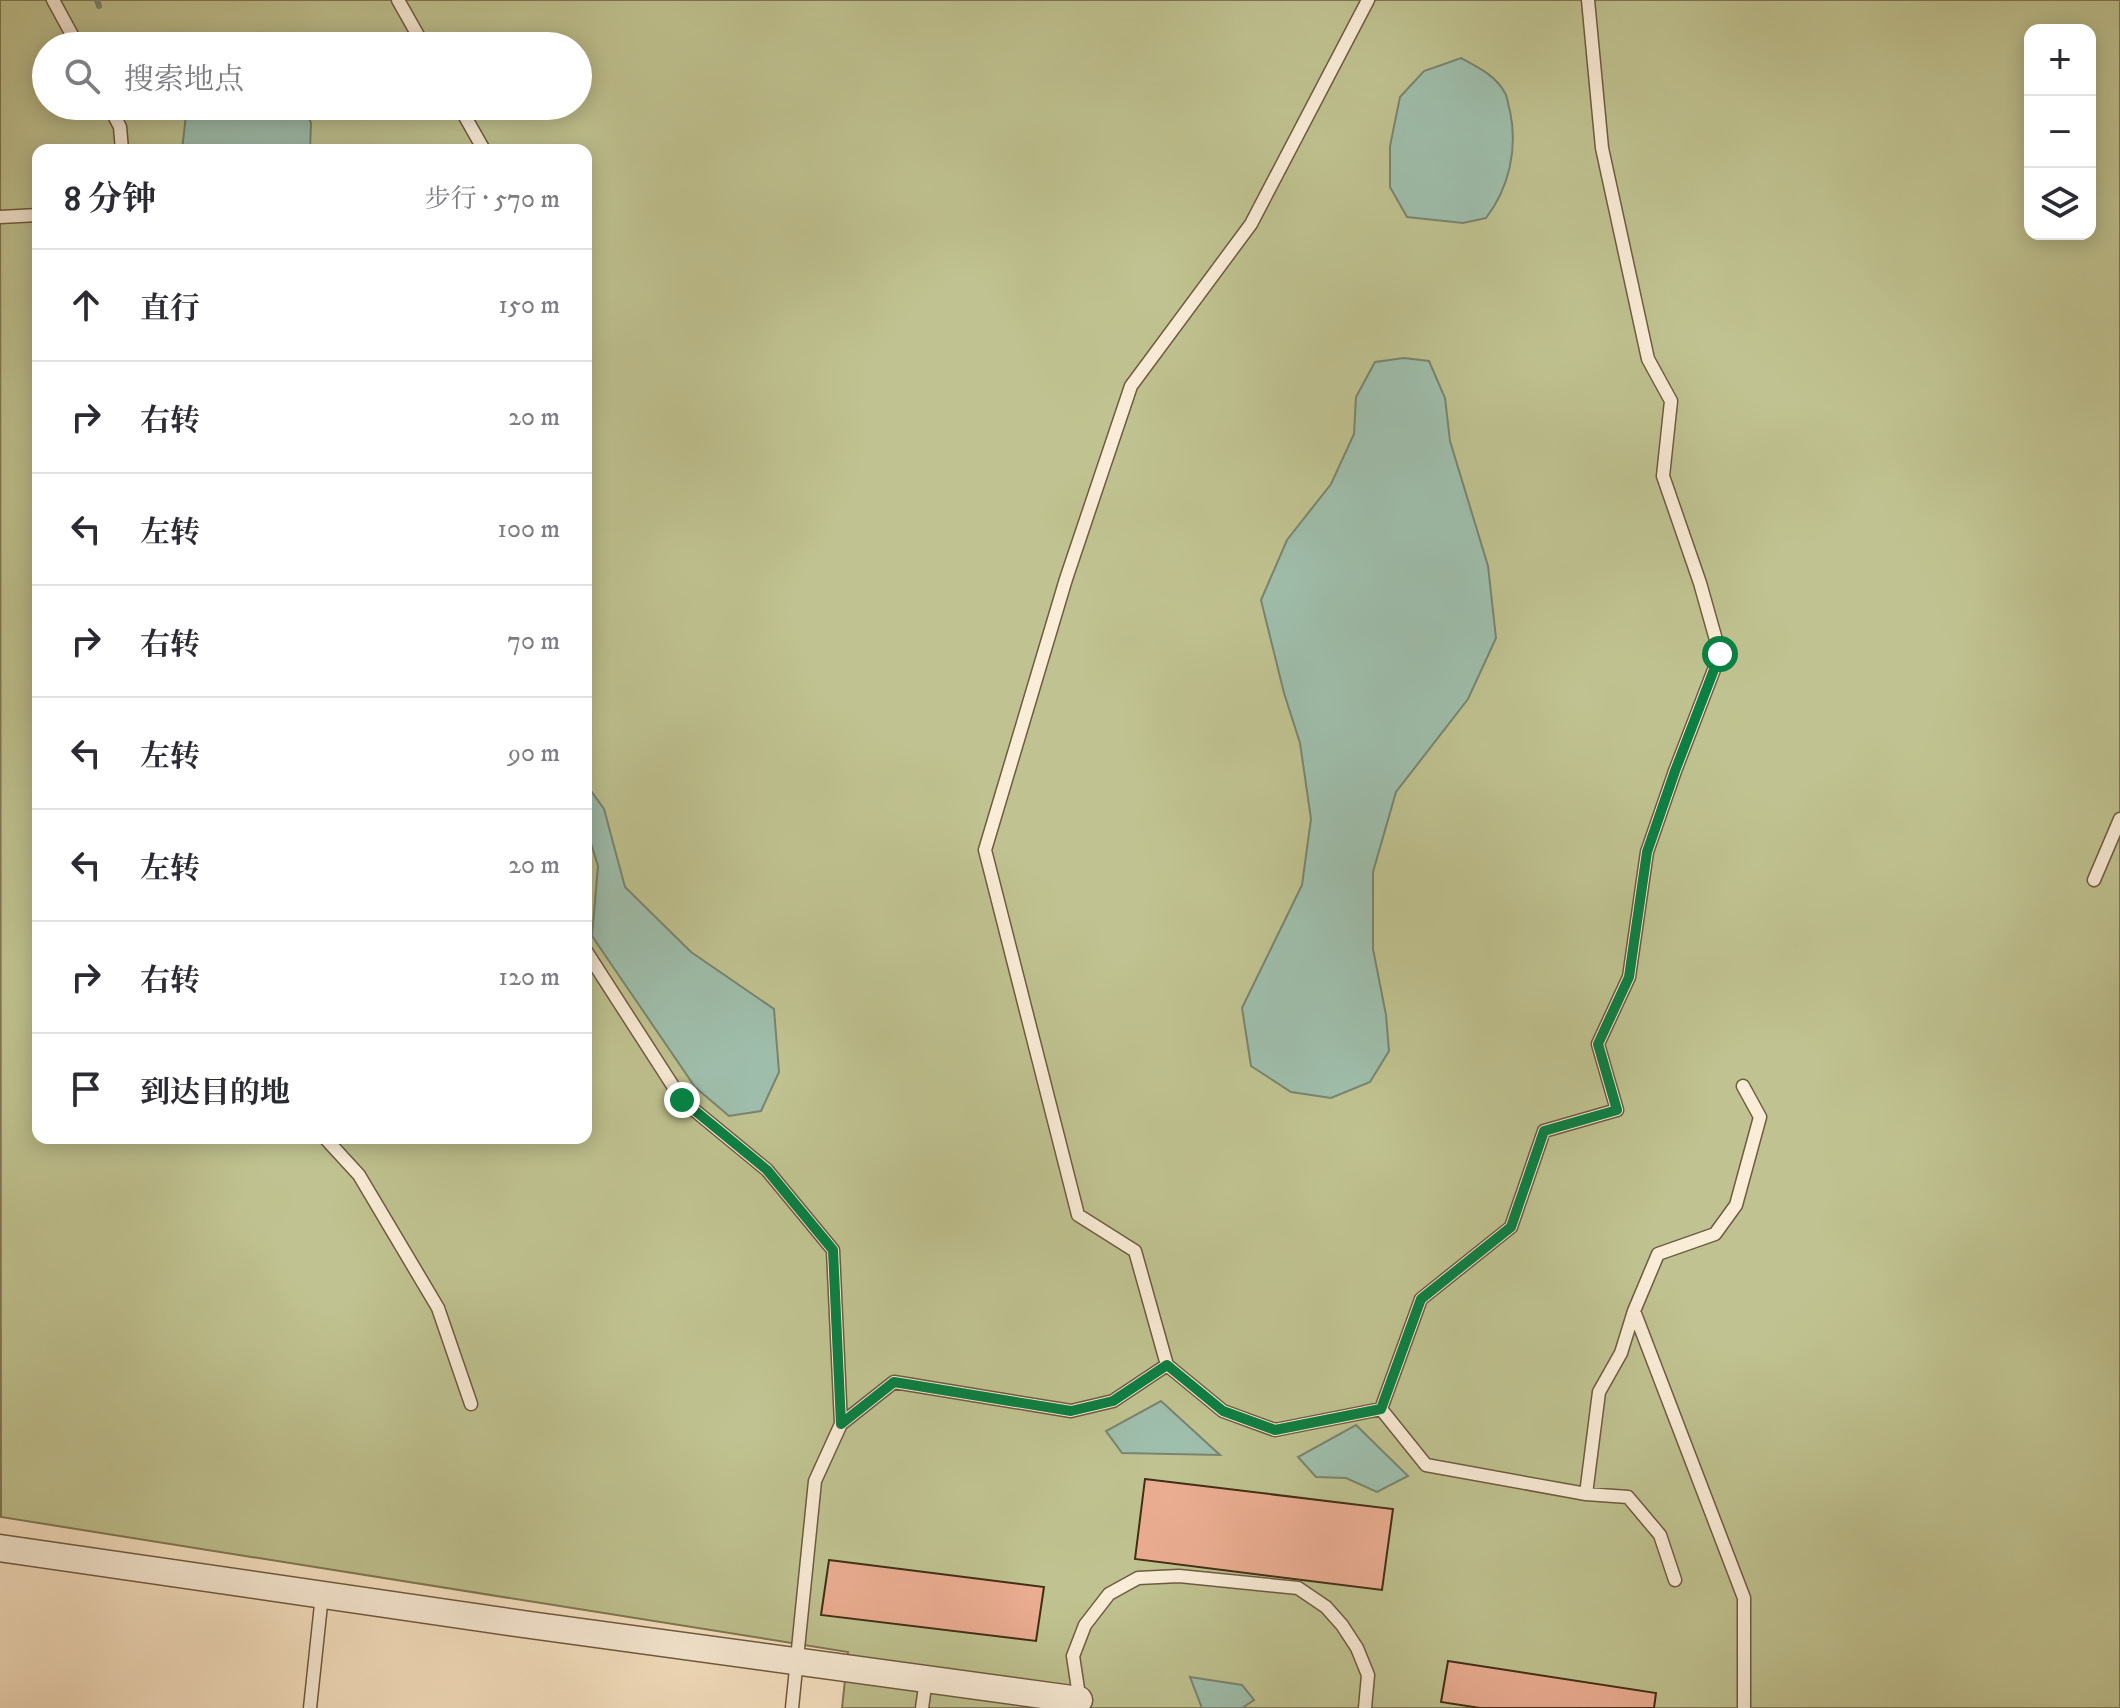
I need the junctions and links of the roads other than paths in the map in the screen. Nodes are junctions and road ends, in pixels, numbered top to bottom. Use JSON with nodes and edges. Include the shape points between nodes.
{"nodes":[{"id":1,"x":53,"y":0,"type":"edge"},
{"id":2,"x":398,"y":0,"type":"edge"},
{"id":3,"x":1368,"y":0,"type":"edge"},
{"id":4,"x":1588,"y":0,"type":"edge"},
{"id":5,"x":70,"y":32,"type":"edge"},
{"id":6,"x":416,"y":32,"type":"edge"},
{"id":7,"x":116,"y":120,"type":"edge"},
{"id":8,"x":467,"y":120,"type":"edge"},
{"id":9,"x":121,"y":144,"type":"edge"},
{"id":10,"x":481,"y":144,"type":"edge"},
{"id":11,"x":32,"y":215,"type":"edge"},
{"id":12,"x":0,"y":217,"type":"edge"},
{"id":13,"x":2120,"y":819,"type":"edge"},
{"id":14,"x":2094,"y":880,"type":"dead end"},
{"id":15,"x":592,"y":960,"type":"edge"},
{"id":16,"x":1743,"y":1086,"type":"dead end"},
{"id":17,"x":331,"y":1144,"type":"edge"},
{"id":18,"x":1634,"y":1311,"type":"junction"},
{"id":19,"x":1167,"y":1365,"type":"junction"},
{"id":20,"x":471,"y":1404,"type":"dead end"},
{"id":21,"x":1381,"y":1409,"type":"junction"},
{"id":22,"x":841,"y":1424,"type":"junction"},
{"id":23,"x":1586,"y":1494,"type":"junction"},
{"id":24,"x":0,"y":1548,"type":"edge"},
{"id":25,"x":1675,"y":1580,"type":"dead end"},
{"id":26,"x":322,"y":1595,"type":"junction"},
{"id":27,"x":798,"y":1662,"type":"junction"},
{"id":28,"x":926,"y":1680,"type":"junction"},
{"id":29,"x":1081,"y":1704,"type":"edge"},
{"id":30,"x":310,"y":1708,"type":"edge"},
{"id":31,"x":792,"y":1708,"type":"edge"},
{"id":32,"x":922,"y":1708,"type":"edge"},
{"id":33,"x":1365,"y":1708,"type":"edge"},
{"id":34,"x":1744,"y":1708,"type":"edge"}],
"edges":[{"from":1,"to":5,"type":"lane"},
{"from":2,"to":6,"type":"lane"},
{"from":3,"to":19,"type":"lane","via":[[1251,224],[1131,386],[1066,579],[985,850],[1078,1215],[1135,1251]]},
{"from":4,"to":21,"type":"lane","via":[[1602,148],[1648,359],[1671,401],[1663,476],[1720,654],[1647,852],[1629,977],[1598,1044],[1617,1110],[1544,1131],[1511,1227],[1421,1299]]},
{"from":7,"to":9,"type":"lane"},
{"from":8,"to":10,"type":"lane"},
{"from":11,"to":12,"type":"lane"},
{"from":13,"to":14,"type":"lane"},
{"from":15,"to":22,"type":"lane","via":[[682,1100],[767,1170],[833,1250]]},
{"from":16,"to":18,"type":"lane","via":[[1760,1117],[1736,1205],[1715,1234],[1658,1254]]},
{"from":17,"to":20,"type":"lane","via":[[359,1175],[438,1308]]},
{"from":18,"to":23,"type":"lane","via":[[1621,1353],[1599,1392]]},
{"from":18,"to":34,"type":"lane","via":[[1744,1598]]},
{"from":19,"to":21,"type":"lane","via":[[1223,1411],[1275,1430]]},
{"from":19,"to":22,"type":"lane","via":[[1113,1401],[1071,1411],[894,1382]]},
{"from":21,"to":23,"type":"lane","via":[[1426,1465]]},
{"from":22,"to":27,"type":"lane","via":[[815,1481]]},
{"from":23,"to":25,"type":"lane","via":[[1628,1497],[1660,1535]]},
{"from":24,"to":26,"type":"street"},
{"from":26,"to":27,"type":"street"},
{"from":26,"to":30,"type":"lane"},
{"from":27,"to":28,"type":"street"},
{"from":27,"to":31,"type":"lane"},
{"from":28,"to":29,"type":"street"},
{"from":28,"to":32,"type":"lane"},
{"from":29,"to":33,"type":"lane","via":[[1073,1656],[1085,1625],[1109,1594],[1138,1578],[1179,1576],[1298,1588],[1326,1607],[1357,1648],[1368,1675]]}]}
